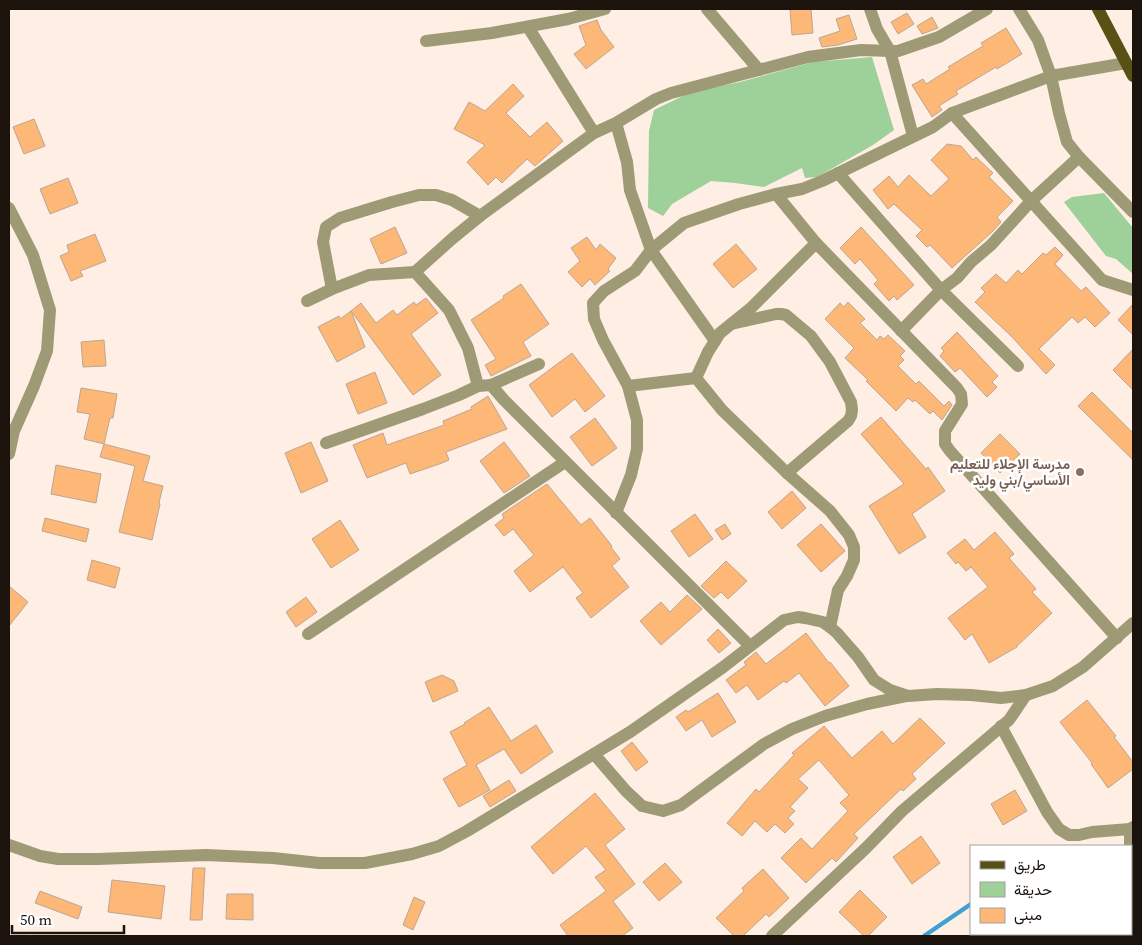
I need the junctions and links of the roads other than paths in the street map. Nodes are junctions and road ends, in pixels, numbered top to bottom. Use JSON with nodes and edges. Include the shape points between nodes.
{"nodes":[{"id":1,"x":605,"y":9,"type":"edge"},
{"id":2,"x":707,"y":9,"type":"edge"},
{"id":3,"x":870,"y":9,"type":"edge"},
{"id":4,"x":987,"y":9,"type":"edge"},
{"id":5,"x":1019,"y":9,"type":"edge"},
{"id":6,"x":1098,"y":9,"type":"edge"},
{"id":7,"x":528,"y":26,"type":"junction"},
{"id":8,"x":426,"y":41,"type":"dead end"},
{"id":9,"x":890,"y":52,"type":"junction"},
{"id":10,"x":1126,"y":63,"type":"junction"},
{"id":11,"x":759,"y":70,"type":"junction"},
{"id":12,"x":1051,"y":76,"type":"junction"},
{"id":13,"x":1133,"y":76,"type":"edge"},
{"id":14,"x":952,"y":113,"type":"junction"},
{"id":15,"x":616,"y":123,"type":"junction"},
{"id":16,"x":594,"y":133,"type":"junction"},
{"id":17,"x":913,"y":136,"type":"junction"},
{"id":18,"x":1079,"y":157,"type":"junction"},
{"id":19,"x":838,"y":173,"type":"junction"},
{"id":20,"x":776,"y":194,"type":"junction"},
{"id":21,"x":1031,"y":201,"type":"junction"},
{"id":22,"x":9,"y":208,"type":"edge"},
{"id":23,"x":1133,"y":212,"type":"edge"},
{"id":24,"x":480,"y":216,"type":"junction"},
{"id":25,"x":816,"y":243,"type":"junction"},
{"id":26,"x":651,"y":250,"type":"junction"},
{"id":27,"x":415,"y":272,"type":"junction"},
{"id":28,"x":332,"y":289,"type":"junction"},
{"id":29,"x":941,"y":290,"type":"junction"},
{"id":30,"x":1133,"y":290,"type":"edge"},
{"id":31,"x":307,"y":301,"type":"dead end"},
{"id":32,"x":731,"y":324,"type":"junction"},
{"id":33,"x":901,"y":331,"type":"junction"},
{"id":34,"x":715,"y":341,"type":"junction"},
{"id":35,"x":539,"y":364,"type":"dead end"},
{"id":36,"x":1018,"y":366,"type":"dead end"},
{"id":37,"x":696,"y":378,"type":"junction"},
{"id":38,"x":491,"y":384,"type":"junction"},
{"id":39,"x":478,"y":386,"type":"junction"},
{"id":40,"x":628,"y":386,"type":"junction"},
{"id":41,"x":326,"y":443,"type":"dead end"},
{"id":42,"x":9,"y":454,"type":"edge"},
{"id":43,"x":565,"y":462,"type":"junction"},
{"id":44,"x":787,"y":473,"type":"junction"},
{"id":45,"x":616,"y":512,"type":"junction"},
{"id":46,"x":1133,"y":623,"type":"edge"},
{"id":47,"x":830,"y":627,"type":"junction"},
{"id":48,"x":308,"y":634,"type":"dead end"},
{"id":49,"x":1117,"y":638,"type":"junction"},
{"id":50,"x":750,"y":646,"type":"junction"},
{"id":51,"x":1026,"y":695,"type":"junction"},
{"id":52,"x":908,"y":696,"type":"junction"},
{"id":53,"x":1001,"y":726,"type":"junction"},
{"id":54,"x":594,"y":754,"type":"junction"},
{"id":55,"x":1132,"y":828,"type":"edge"},
{"id":56,"x":9,"y":845,"type":"edge"},
{"id":57,"x":1130,"y":845,"type":"edge"},
{"id":58,"x":772,"y":936,"type":"edge"}],
"edges":[{"from":1,"to":7,"type":"street","via":[[568,20]]},
{"from":2,"to":11,"type":"street"},
{"from":3,"to":9,"type":"street"},
{"from":4,"to":9,"type":"street","via":[[939,37]]},
{"from":5,"to":12,"type":"street","via":[[1038,40]]},
{"from":6,"to":10,"type":"main road"},
{"from":7,"to":8,"type":"street"},
{"from":7,"to":16,"type":"street"},
{"from":9,"to":11,"type":"street","via":[[851,51],[808,57]]},
{"from":9,"to":17,"type":"street"},
{"from":10,"to":12,"type":"street"},
{"from":10,"to":13,"type":"main road"},
{"from":11,"to":15,"type":"street","via":[[656,98]]},
{"from":12,"to":14,"type":"street"},
{"from":12,"to":18,"type":"street","via":[[1067,142]]},
{"from":14,"to":17,"type":"street"},
{"from":14,"to":21,"type":"street"},
{"from":15,"to":16,"type":"street"},
{"from":15,"to":26,"type":"street","via":[[627,162],[630,190]]},
{"from":16,"to":24,"type":"street"},
{"from":17,"to":19,"type":"street"},
{"from":18,"to":21,"type":"street"},
{"from":18,"to":23,"type":"street"},
{"from":19,"to":20,"type":"street","via":[[802,189]]},
{"from":19,"to":29,"type":"street"},
{"from":20,"to":25,"type":"street"},
{"from":20,"to":26,"type":"street","via":[[684,223]]},
{"from":21,"to":29,"type":"street","via":[[991,245]]},
{"from":21,"to":30,"type":"street","via":[[1102,280]]},
{"from":22,"to":42,"type":"street","via":[[33,255],[50,310],[47,351],[14,432]]},
{"from":24,"to":27,"type":"street"},
{"from":24,"to":28,"type":"street","via":[[452,200],[419,195],[340,218],[326,227],[323,242]]},
{"from":25,"to":32,"type":"street"},
{"from":25,"to":33,"type":"street"},
{"from":26,"to":34,"type":"street"},
{"from":26,"to":40,"type":"street","via":[[635,272],[604,291],[593,303],[594,319]]},
{"from":27,"to":28,"type":"street","via":[[369,275]]},
{"from":27,"to":39,"type":"street","via":[[449,310],[468,348]]},
{"from":28,"to":31,"type":"street"},
{"from":29,"to":33,"type":"street"},
{"from":29,"to":36,"type":"street"},
{"from":32,"to":34,"type":"street"},
{"from":32,"to":44,"type":"street","via":[[776,314],[786,315],[819,346],[851,402],[848,421]]},
{"from":33,"to":49,"type":"street","via":[[961,394],[962,404],[945,431],[945,444]]},
{"from":34,"to":37,"type":"street"},
{"from":35,"to":38,"type":"street"},
{"from":37,"to":40,"type":"street"},
{"from":37,"to":44,"type":"street","via":[[722,410]]},
{"from":38,"to":39,"type":"street"},
{"from":38,"to":43,"type":"street"},
{"from":39,"to":41,"type":"street"},
{"from":40,"to":45,"type":"street","via":[[637,420],[637,449],[631,475]]},
{"from":43,"to":45,"type":"street"},
{"from":43,"to":48,"type":"street"},
{"from":44,"to":47,"type":"street","via":[[830,512],[849,535],[854,547],[854,560],[838,590]]},
{"from":45,"to":50,"type":"street"},
{"from":46,"to":49,"type":"street"},
{"from":47,"to":50,"type":"street","via":[[805,618],[791,618]]},
{"from":47,"to":52,"type":"street","via":[[874,680]]},
{"from":49,"to":51,"type":"street","via":[[1083,667],[1053,686]]},
{"from":50,"to":54,"type":"street","via":[[638,727]]},
{"from":51,"to":52,"type":"street","via":[[1001,698],[938,694]]},
{"from":51,"to":53,"type":"street"},
{"from":52,"to":54,"type":"street","via":[[867,704],[792,729],[764,744],[681,805],[663,811],[642,806]]},
{"from":53,"to":55,"type":"street","via":[[1059,829],[1079,834]]},
{"from":53,"to":58,"type":"street","via":[[902,811]]},
{"from":54,"to":56,"type":"street","via":[[438,846],[365,863],[206,855],[58,859]]},
{"from":55,"to":57,"type":"street"}]}
